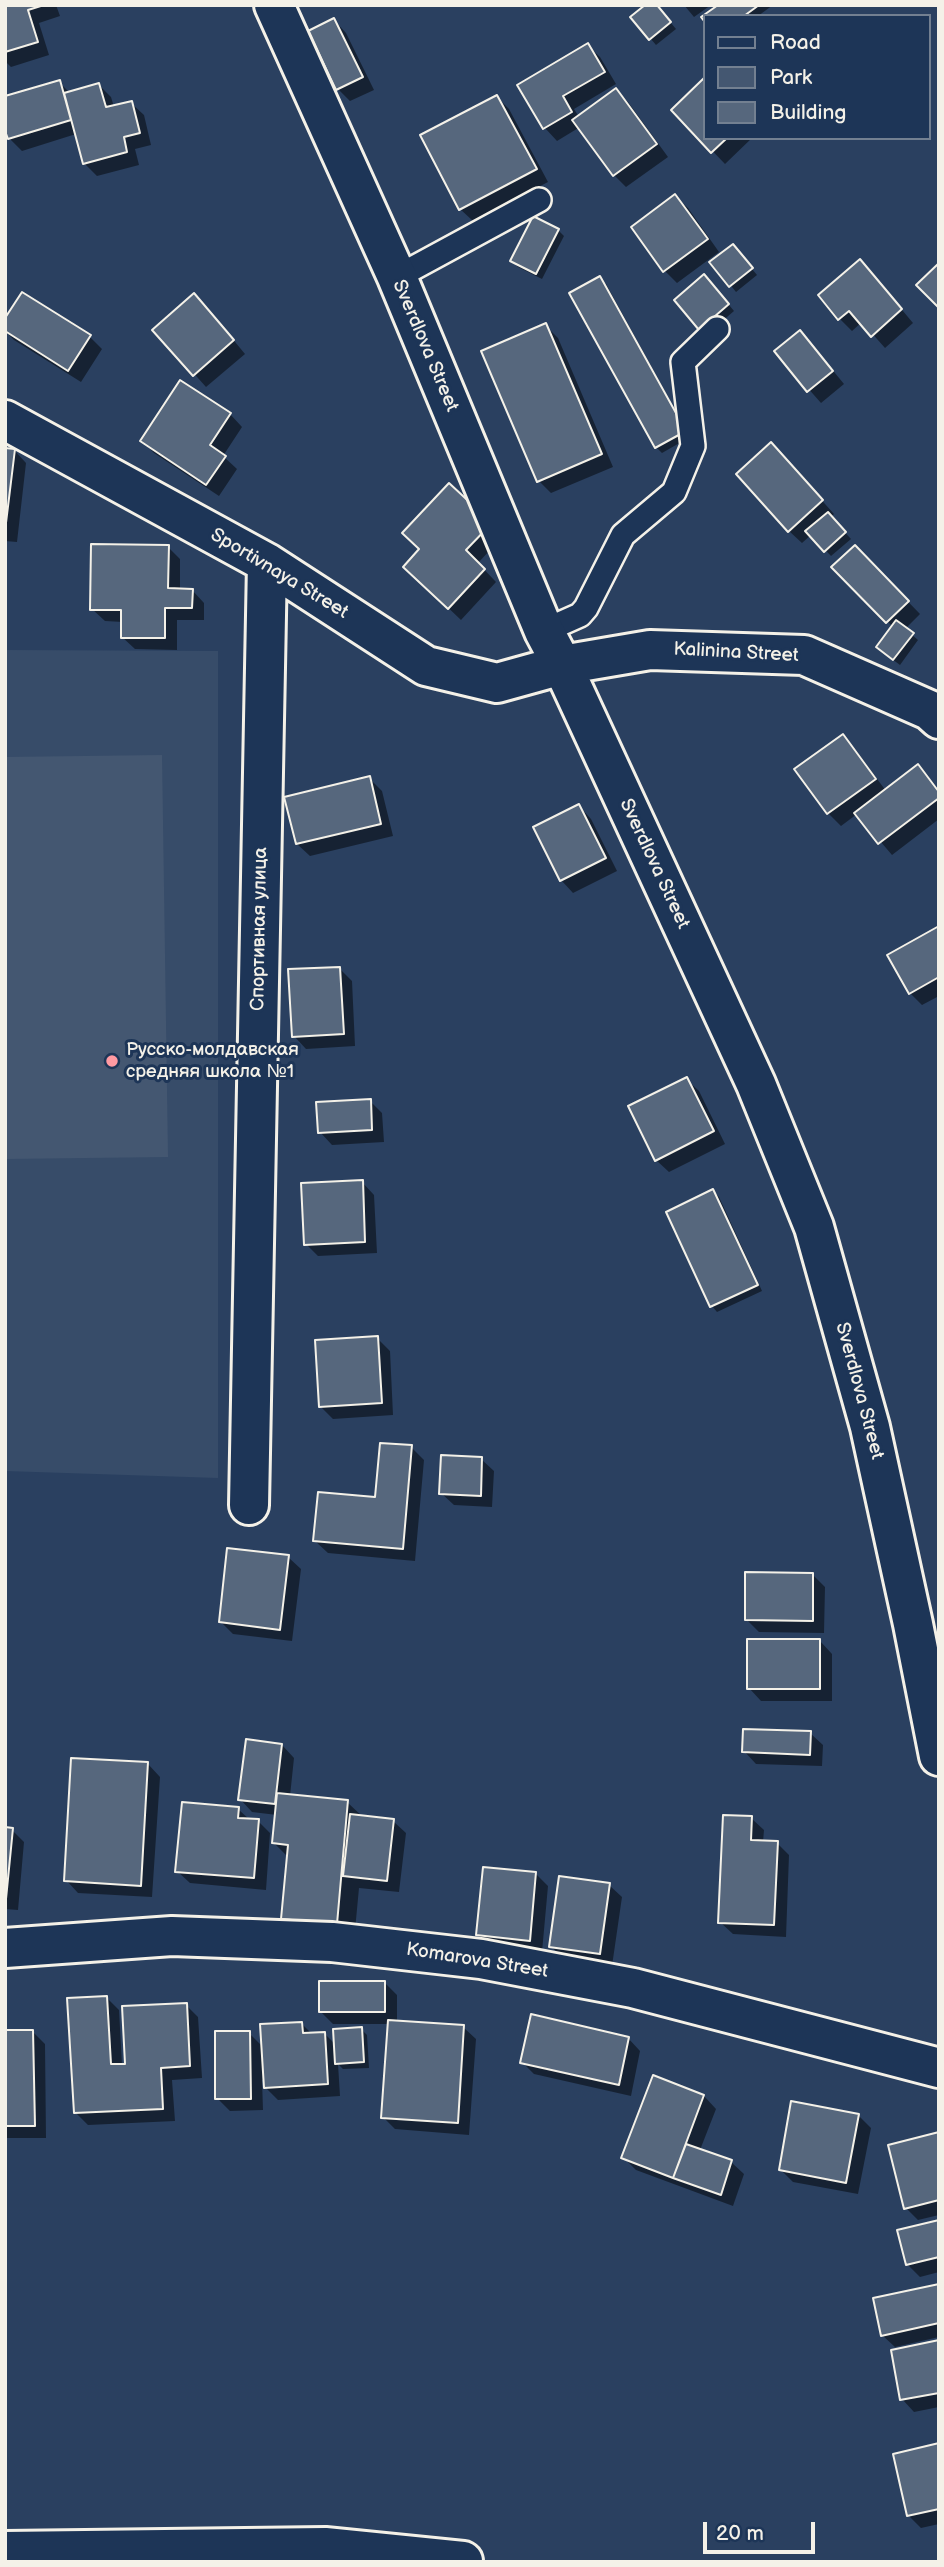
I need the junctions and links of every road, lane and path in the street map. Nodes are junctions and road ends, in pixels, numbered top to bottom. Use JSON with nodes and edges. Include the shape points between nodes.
{"nodes":[{"id":1,"x":274,"y":5,"type":"edge"},
{"id":2,"x":539,"y":200,"type":"dead end"},
{"id":3,"x":397,"y":277,"type":"junction"},
{"id":4,"x":717,"y":328,"type":"dead end"},
{"id":5,"x":5,"y":420,"type":"edge"},
{"id":6,"x":267,"y":563,"type":"junction"},
{"id":7,"x":544,"y":631,"type":"junction"},
{"id":8,"x":562,"y":665,"type":"junction"},
{"id":9,"x":939,"y":719,"type":"edge"},
{"id":10,"x":249,"y":1505,"type":"dead end"},
{"id":11,"x":939,"y":1755,"type":"edge"},
{"id":12,"x":5,"y":1948,"type":"edge"},
{"id":13,"x":939,"y":2068,"type":"edge"},
{"id":14,"x":5,"y":2552,"type":"edge"},
{"id":15,"x":463,"y":2561,"type":"edge"}],
"edges":[{"from":1,"to":3,"type":"street","name":"Sverdlova Street"},
{"from":2,"to":3,"type":"lane"},
{"from":3,"to":7,"type":"street","name":"Sverdlova Street"},
{"from":4,"to":7,"type":"lane","via":[[683,362],[693,446],[674,492],[623,535],[580,615]]},
{"from":5,"to":6,"type":"street","name":"Sportivnaya Street"},
{"from":6,"to":8,"type":"street","name":"Sportivnaya Street","via":[[426,666],[497,683]]},
{"from":6,"to":10,"type":"street","name":"Спортивная улица"},
{"from":7,"to":8,"type":"street","name":"Sverdlova Street"},
{"from":8,"to":9,"type":"street","name":"Kalinina Street","via":[[650,650],[804,655],[929,710]]},
{"from":8,"to":11,"type":"street","name":"Sverdlova Street","via":[[756,1084],[814,1227],[870,1427]]},
{"from":12,"to":13,"type":"street","name":"Komarova Street","via":[[172,1937],[332,1941],[481,1959],[633,1988]]},
{"from":14,"to":15,"type":"street","via":[[325,2547]]}]}
